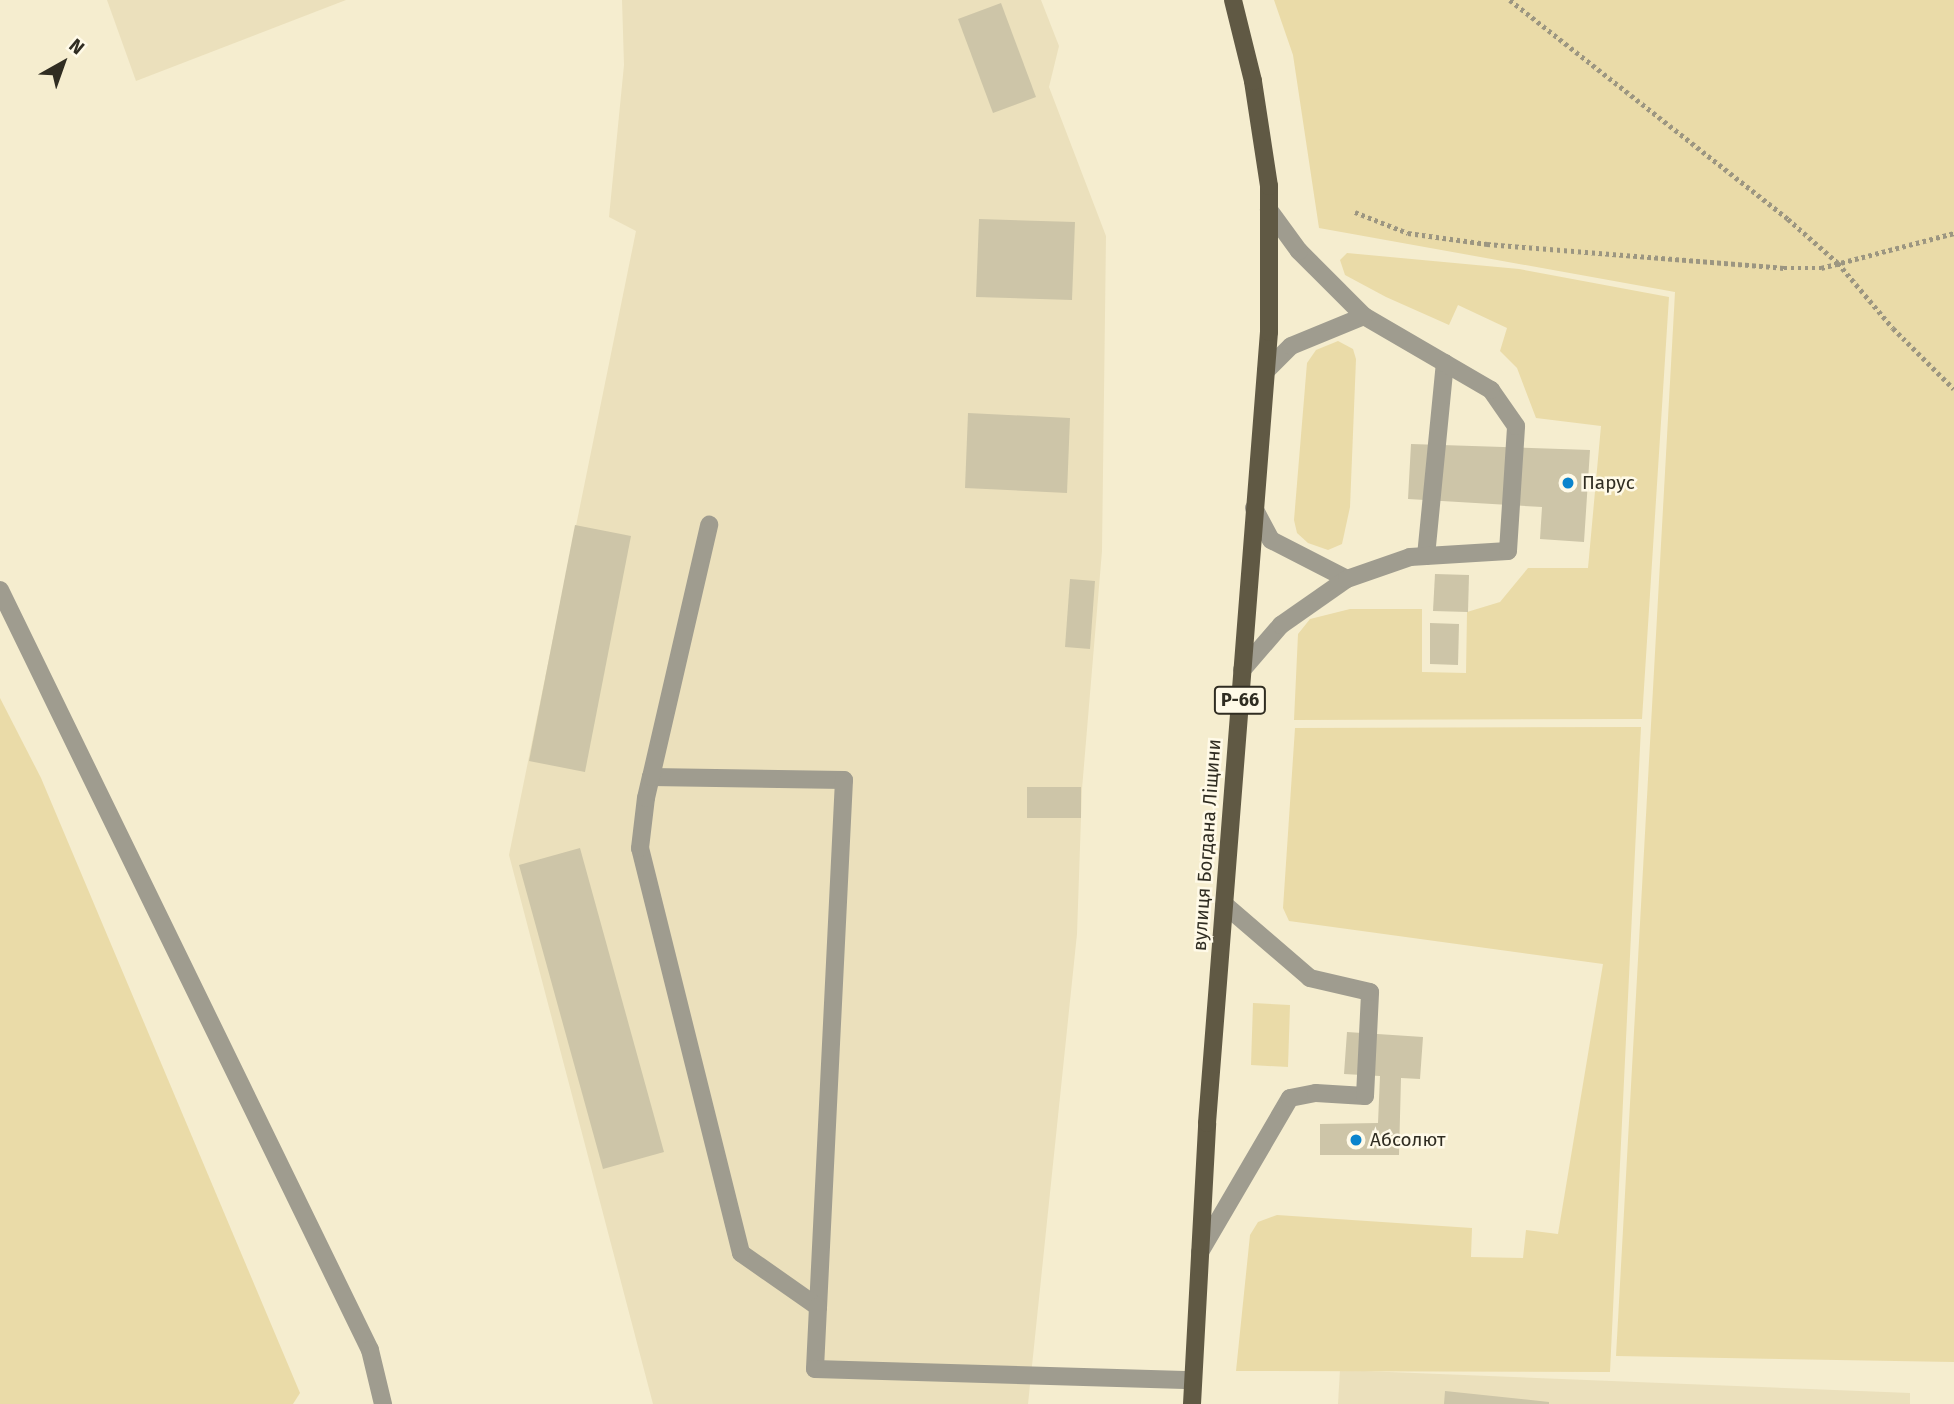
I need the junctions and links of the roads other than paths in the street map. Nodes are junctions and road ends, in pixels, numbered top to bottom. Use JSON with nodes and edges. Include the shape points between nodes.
{"nodes":[{"id":1,"x":1233,"y":0,"type":"edge"},
{"id":2,"x":1269,"y":210,"type":"junction"},
{"id":3,"x":1364,"y":316,"type":"junction"},
{"id":4,"x":1446,"y":363,"type":"junction"},
{"id":5,"x":1266,"y":371,"type":"junction"},
{"id":6,"x":1254,"y":508,"type":"junction"},
{"id":7,"x":709,"y":525,"type":"dead end"},
{"id":8,"x":1426,"y":556,"type":"junction"},
{"id":9,"x":1347,"y":579,"type":"junction"},
{"id":10,"x":0,"y":590,"type":"edge"},
{"id":11,"x":1242,"y":670,"type":"junction"},
{"id":12,"x":651,"y":777,"type":"junction"},
{"id":13,"x":1224,"y":904,"type":"junction"},
{"id":14,"x":1200,"y":1252,"type":"junction"},
{"id":15,"x":818,"y":1307,"type":"junction"},
{"id":16,"x":1193,"y":1380,"type":"junction"},
{"id":17,"x":383,"y":1404,"type":"edge"},
{"id":18,"x":1192,"y":1404,"type":"edge"}],
"edges":[{"from":1,"to":2,"type":"main road","name":"вулиця Богдана Ліщини","number":"Р-66","via":[[1253,81]]},
{"from":2,"to":3,"type":"lane","via":[[1299,251]]},
{"from":2,"to":5,"type":"main road","name":"вулиця Богдана Ліщини","number":"Р-66"},
{"from":3,"to":4,"type":"lane"},
{"from":3,"to":5,"type":"lane","via":[[1290,346]]},
{"from":4,"to":8,"type":"lane"},
{"from":4,"to":8,"type":"lane","via":[[1491,390],[1516,426],[1508,551]]},
{"from":5,"to":6,"type":"main road","name":"вулиця Богдана Ліщини","number":"Р-66"},
{"from":6,"to":9,"type":"lane","via":[[1271,540]]},
{"from":6,"to":11,"type":"main road","name":"вулиця Богдана Ліщини","number":"Р-66"},
{"from":7,"to":12,"type":"lane"},
{"from":8,"to":9,"type":"lane","via":[[1410,557]]},
{"from":9,"to":11,"type":"lane","via":[[1281,625]]},
{"from":10,"to":17,"type":"lane","via":[[370,1350]]},
{"from":11,"to":13,"type":"main road","name":"вулиця Богдана Ліщини","number":"Р-66"},
{"from":12,"to":15,"type":"lane","via":[[640,848],[740,1253]]},
{"from":12,"to":15,"type":"lane","via":[[844,780]]},
{"from":13,"to":14,"type":"main road","name":"вулиця Богдана Ліщини","number":"Р-66"},
{"from":13,"to":14,"type":"lane","via":[[1310,978],[1370,992],[1365,1096],[1316,1093],[1290,1098]]},
{"from":14,"to":16,"type":"main road","name":"вулиця Богдана Ліщини","number":"Р-66"},
{"from":15,"to":16,"type":"lane","via":[[815,1370]]},
{"from":16,"to":18,"type":"main road","name":"вулиця Богдана Ліщини","number":"Р-66"}]}
